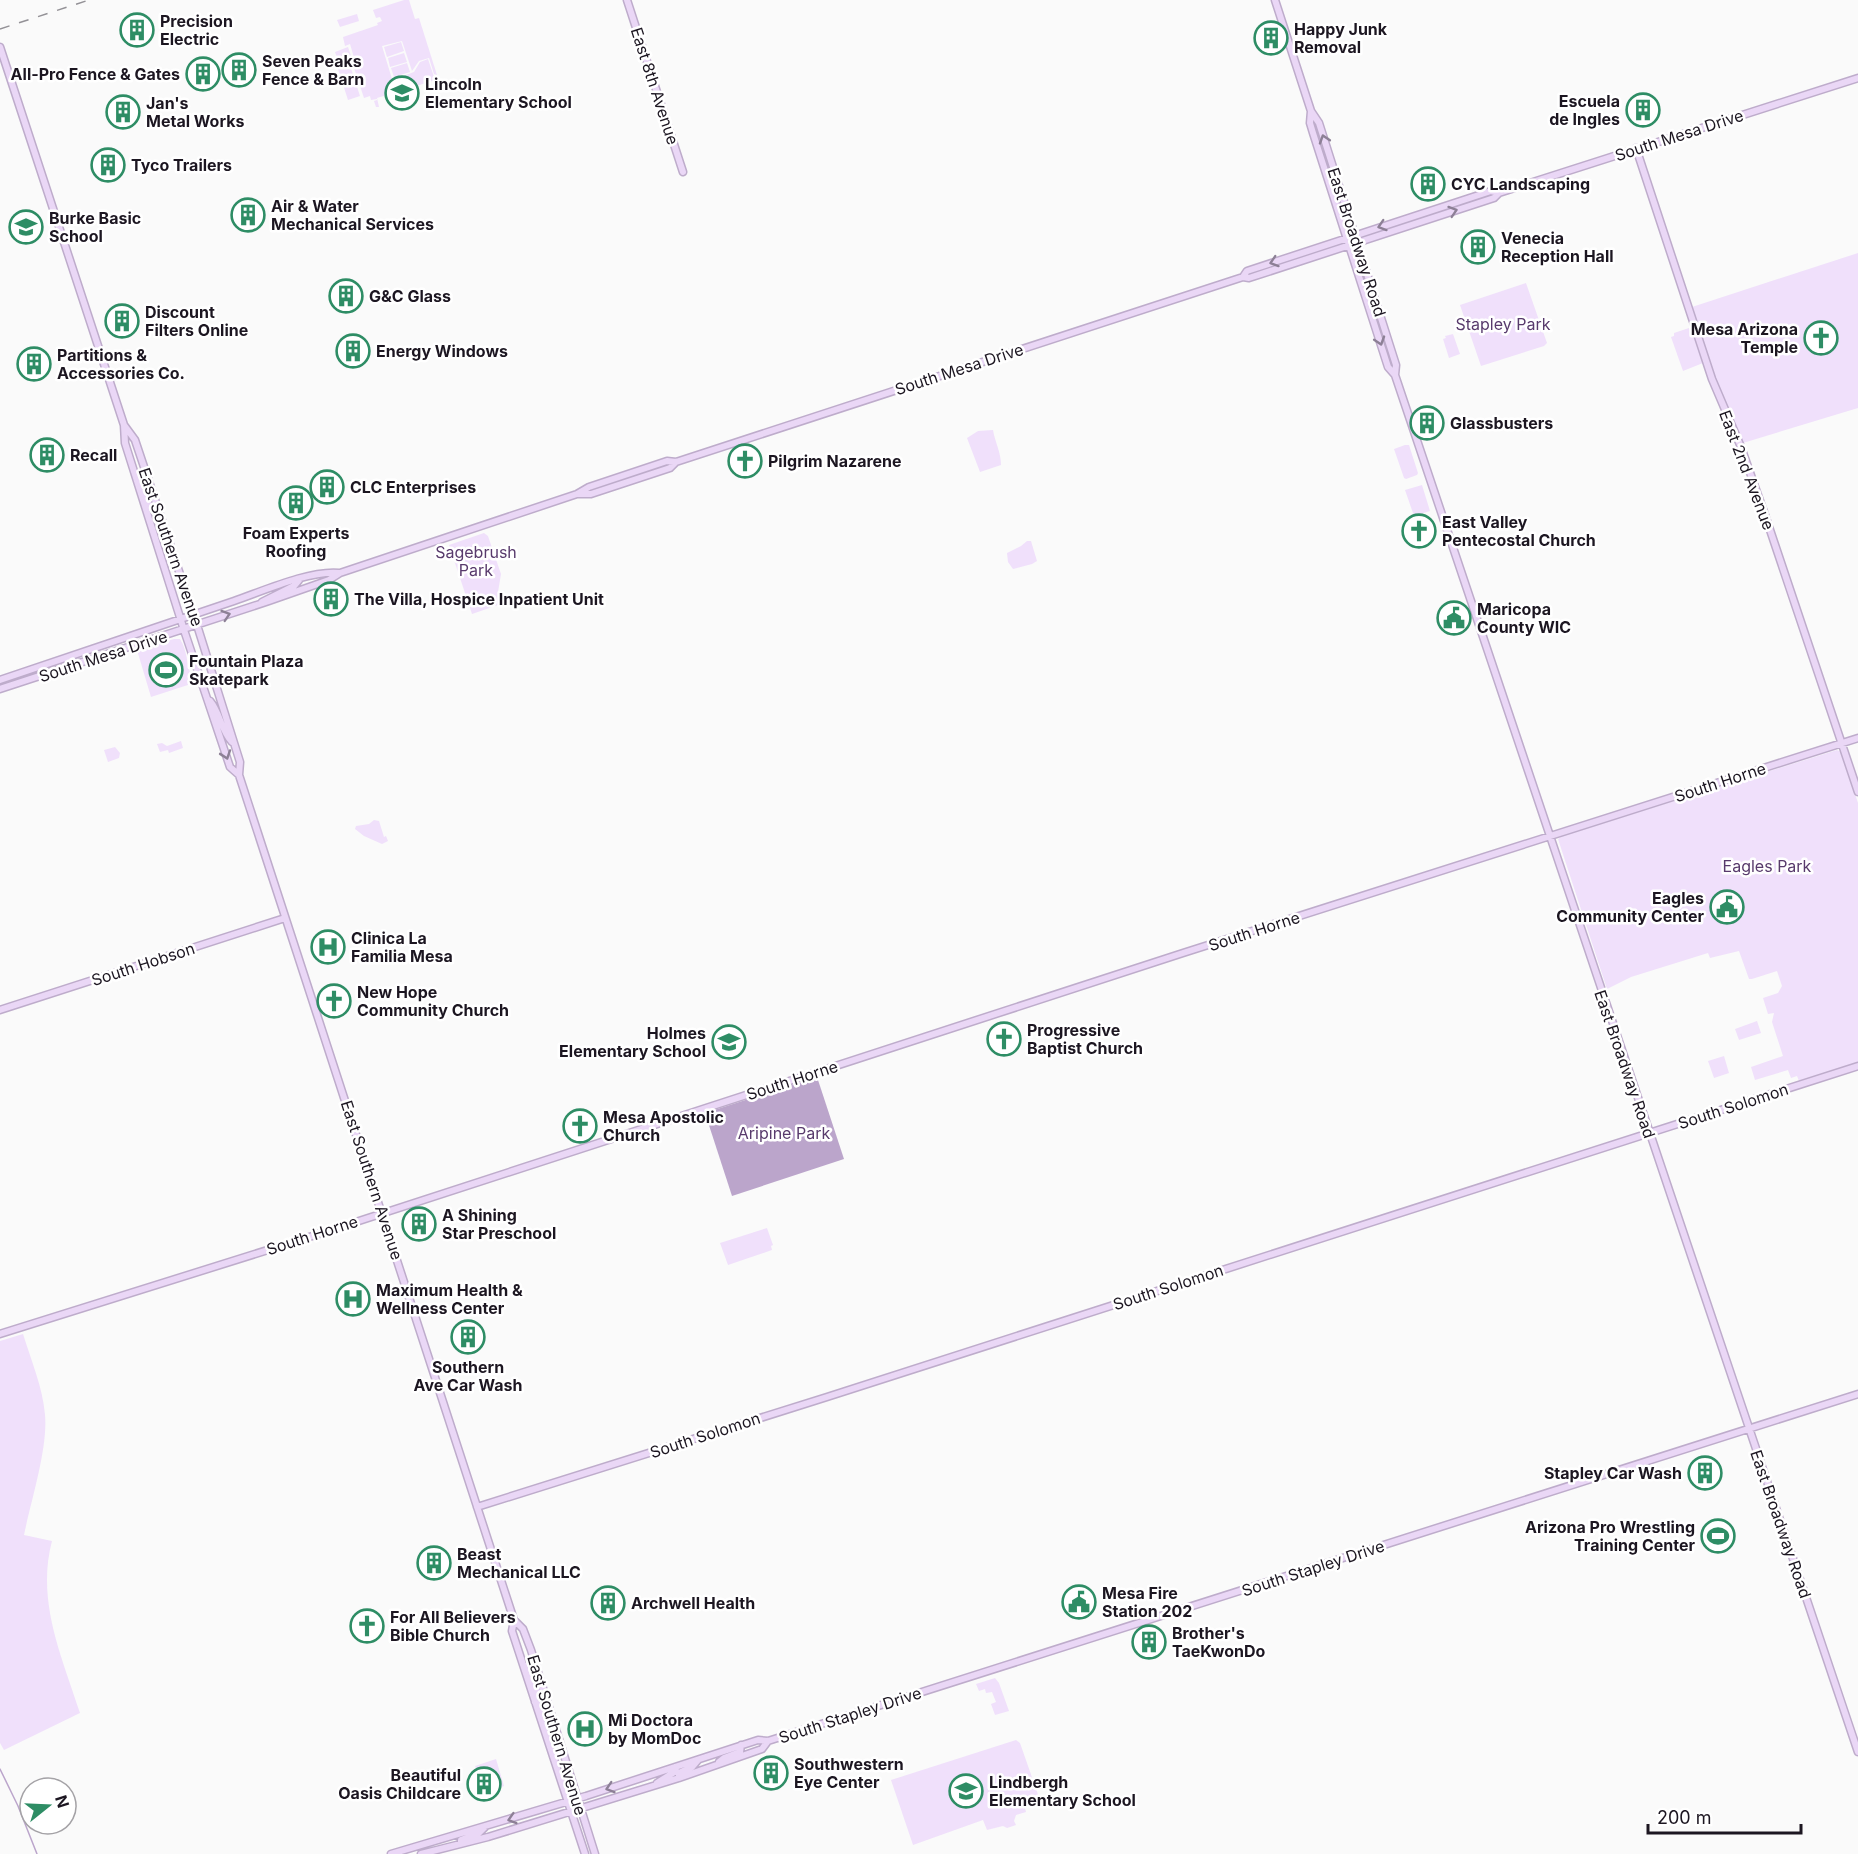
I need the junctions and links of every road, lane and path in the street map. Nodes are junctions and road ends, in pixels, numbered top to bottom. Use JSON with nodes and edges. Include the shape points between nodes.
{"nodes":[{"id":1,"x":627,"y":0,"type":"edge"},
{"id":2,"x":1275,"y":0,"type":"edge"},
{"id":3,"x":0,"y":47,"type":"edge"},
{"id":4,"x":1858,"y":78,"type":"edge"},
{"id":5,"x":1636,"y":148,"type":"junction"},
{"id":6,"x":682,"y":172,"type":"dead end"},
{"id":7,"x":1499,"y":193,"type":"junction"},
{"id":8,"x":1350,"y":236,"type":"junction"},
{"id":9,"x":1353,"y":244,"type":"junction"},
{"id":10,"x":1243,"y":277,"type":"junction"},
{"id":11,"x":124,"y":424,"type":"junction"},
{"id":12,"x":132,"y":469,"type":"junction"},
{"id":13,"x":159,"y":510,"type":"junction"},
{"id":14,"x":340,"y":573,"type":"junction"},
{"id":15,"x":300,"y":580,"type":"junction"},
{"id":16,"x":259,"y":605,"type":"junction"},
{"id":17,"x":194,"y":614,"type":"junction"},
{"id":18,"x":180,"y":618,"type":"junction"},
{"id":19,"x":197,"y":625,"type":"junction"},
{"id":20,"x":184,"y":630,"type":"junction"},
{"id":21,"x":0,"y":680,"type":"edge"},
{"id":22,"x":0,"y":689,"type":"edge"},
{"id":23,"x":207,"y":699,"type":"junction"},
{"id":24,"x":1858,"y":738,"type":"edge"},
{"id":25,"x":1842,"y":744,"type":"junction"},
{"id":26,"x":234,"y":745,"type":"junction"},
{"id":27,"x":239,"y":775,"type":"junction"},
{"id":28,"x":1858,"y":792,"type":"edge"},
{"id":29,"x":1549,"y":837,"type":"junction"},
{"id":30,"x":285,"y":918,"type":"junction"},
{"id":31,"x":0,"y":1010,"type":"edge"},
{"id":32,"x":1858,"y":1066,"type":"edge"},
{"id":33,"x":1649,"y":1133,"type":"junction"},
{"id":34,"x":382,"y":1212,"type":"junction"},
{"id":35,"x":0,"y":1334,"type":"edge"},
{"id":36,"x":1858,"y":1394,"type":"edge"},
{"id":37,"x":1748,"y":1430,"type":"junction"},
{"id":38,"x":477,"y":1507,"type":"junction"},
{"id":39,"x":514,"y":1620,"type":"junction"},
{"id":40,"x":521,"y":1658,"type":"junction"},
{"id":41,"x":546,"y":1698,"type":"junction"},
{"id":42,"x":535,"y":1702,"type":"junction"},
{"id":43,"x":557,"y":1734,"type":"junction"},
{"id":44,"x":768,"y":1741,"type":"junction"},
{"id":45,"x":741,"y":1745,"type":"junction"},
{"id":46,"x":1858,"y":1752,"type":"edge"},
{"id":47,"x":699,"y":1760,"type":"junction"},
{"id":48,"x":717,"y":1765,"type":"junction"},
{"id":49,"x":675,"y":1767,"type":"junction"},
{"id":50,"x":679,"y":1778,"type":"junction"},
{"id":51,"x":655,"y":1785,"type":"junction"},
{"id":52,"x":578,"y":1798,"type":"junction"},
{"id":53,"x":567,"y":1801,"type":"junction"},
{"id":54,"x":580,"y":1809,"type":"junction"},
{"id":55,"x":571,"y":1812,"type":"junction"},
{"id":56,"x":486,"y":1827,"type":"junction"},
{"id":57,"x":461,"y":1844,"type":"junction"},
{"id":58,"x":391,"y":1854,"type":"edge"},
{"id":59,"x":421,"y":1854,"type":"edge"},
{"id":60,"x":585,"y":1854,"type":"edge"},
{"id":61,"x":595,"y":1854,"type":"edge"}],
"edges":[{"from":1,"to":6,"type":"main road","name":"East 8th Avenue"},
{"from":2,"to":8,"type":"main road","name":"East Broadway Road","via":[[1311,111],[1319,123]]},
{"from":3,"to":11,"type":"main road","name":"East Southern Avenue"},
{"from":4,"to":5,"type":"main road","name":"South Mesa Drive"},
{"from":5,"to":7,"type":"main road","name":"South Mesa Drive"},
{"from":5,"to":25,"type":"main road","name":"East 2nd Avenue","via":[[1712,379],[1758,494]]},
{"from":7,"to":8,"type":"main road","name":"South Mesa Drive","one_way":true,"via":[[1491,191]]},
{"from":9,"to":7,"type":"main road","name":"South Mesa Drive","one_way":true,"via":[[1494,198]]},
{"from":8,"to":9,"type":"main road","name":"East Broadway Road"},
{"from":8,"to":10,"type":"main road","name":"South Mesa Drive","one_way":true,"via":[[1247,270]]},
{"from":9,"to":10,"type":"main road","name":"South Mesa Drive"},
{"from":9,"to":29,"type":"main road","name":"East Broadway Road"},
{"from":10,"to":14,"type":"main road","name":"South Mesa Drive","via":[[676,462],[670,468],[591,494],[577,494]]},
{"from":11,"to":12,"type":"main road","name":"East Southern Avenue","via":[[124,443]]},
{"from":11,"to":13,"type":"main road","name":"East Southern Avenue","via":[[135,440]]},
{"from":12,"to":13,"type":"main road","via":[[138,474],[149,505]]},
{"from":12,"to":18,"type":"main road","name":"East Southern Avenue"},
{"from":13,"to":17,"type":"main road","name":"East Southern Avenue"},
{"from":14,"to":15,"type":"main road","name":"South Mesa Drive","via":[[325,572]]},
{"from":14,"to":16,"type":"main road","name":"South Mesa Drive"},
{"from":15,"to":16,"type":"main road"},
{"from":15,"to":17,"type":"main road","name":"South Mesa Drive"},
{"from":19,"to":16,"type":"main road","name":"South Mesa Drive","one_way":true},
{"from":17,"to":18,"type":"main road","name":"South Mesa Drive"},
{"from":17,"to":19,"type":"main road","name":"East Southern Avenue"},
{"from":18,"to":20,"type":"main road","name":"East Southern Avenue"},
{"from":18,"to":21,"type":"main road","name":"South Mesa Drive"},
{"from":19,"to":20,"type":"main road","name":"South Mesa Drive"},
{"from":19,"to":26,"type":"main road","name":"East Southern Avenue"},
{"from":20,"to":22,"type":"main road","name":"South Mesa Drive"},
{"from":20,"to":23,"type":"main road","name":"East Southern Avenue"},
{"from":23,"to":26,"type":"main road"},
{"from":23,"to":27,"type":"main road","name":"East Southern Avenue","one_way":true,"via":[[230,767]]},
{"from":24,"to":25,"type":"main road","name":"South Horne"},
{"from":25,"to":28,"type":"main road","name":"East 2nd Avenue"},
{"from":25,"to":29,"type":"main road","name":"South Horne"},
{"from":26,"to":27,"type":"main road","name":"East Southern Avenue","via":[[240,762]]},
{"from":27,"to":30,"type":"main road","name":"East Southern Avenue"},
{"from":29,"to":33,"type":"main road","name":"East Broadway Road"},
{"from":29,"to":34,"type":"main road","name":"South Horne"},
{"from":30,"to":31,"type":"main road","name":"South Hobson"},
{"from":30,"to":34,"type":"main road","name":"East Southern Avenue"},
{"from":32,"to":33,"type":"main road","name":"South Solomon"},
{"from":33,"to":37,"type":"main road","name":"East Broadway Road"},
{"from":33,"to":38,"type":"main road","name":"South Solomon"},
{"from":34,"to":35,"type":"main road","name":"South Horne"},
{"from":34,"to":38,"type":"main road","name":"East Southern Avenue"},
{"from":36,"to":37,"type":"main road","name":"South Stapley Drive"},
{"from":37,"to":44,"type":"main road","name":"South Stapley Drive"},
{"from":37,"to":46,"type":"main road","name":"East Broadway Road"},
{"from":38,"to":39,"type":"main road","name":"East Southern Avenue"},
{"from":39,"to":40,"type":"main road","name":"East Southern Avenue","via":[[512,1631]]},
{"from":39,"to":41,"type":"main road","name":"East Southern Avenue","via":[[523,1629]]},
{"from":40,"to":41,"type":"main road","via":[[528,1665],[539,1697]]},
{"from":40,"to":42,"type":"main road","name":"East Southern Avenue"},
{"from":41,"to":43,"type":"main road","name":"East Southern Avenue"},
{"from":42,"to":43,"type":"main road"},
{"from":42,"to":53,"type":"main road","name":"East Southern Avenue"},
{"from":43,"to":52,"type":"main road","name":"East Southern Avenue"},
{"from":44,"to":45,"type":"main road","name":"South Stapley Drive"},
{"from":44,"to":48,"type":"main road","name":"South Stapley Drive","via":[[762,1749]]},
{"from":45,"to":47,"type":"main road","name":"South Stapley Drive"},
{"from":45,"to":48,"type":"main road","via":[[740,1752]]},
{"from":47,"to":49,"type":"main road","name":"South Stapley Drive"},
{"from":47,"to":50,"type":"main road","via":[[679,1773]]},
{"from":48,"to":50,"type":"main road","name":"South Stapley Drive"},
{"from":49,"to":51,"type":"main road","via":[[674,1774]]},
{"from":49,"to":52,"type":"main road","name":"South Stapley Drive","one_way":true},
{"from":50,"to":51,"type":"main road","name":"South Stapley Drive"},
{"from":51,"to":54,"type":"main road","name":"South Stapley Drive"},
{"from":52,"to":53,"type":"main road","name":"South Stapley Drive"},
{"from":52,"to":54,"type":"main road","name":"East Southern Avenue"},
{"from":53,"to":55,"type":"main road","name":"East Southern Avenue"},
{"from":53,"to":56,"type":"main road","name":"South Stapley Drive","one_way":true},
{"from":54,"to":55,"type":"main road","name":"South Stapley Drive"},
{"from":54,"to":61,"type":"main road","name":"East Southern Avenue"},
{"from":55,"to":57,"type":"main road","name":"South Stapley Drive"},
{"from":55,"to":60,"type":"main road","name":"East Southern Avenue"},
{"from":56,"to":57,"type":"main road","via":[[461,1840]]},
{"from":56,"to":58,"type":"main road","name":"South Stapley Drive"},
{"from":57,"to":59,"type":"main road","name":"South Stapley Drive"}]}
